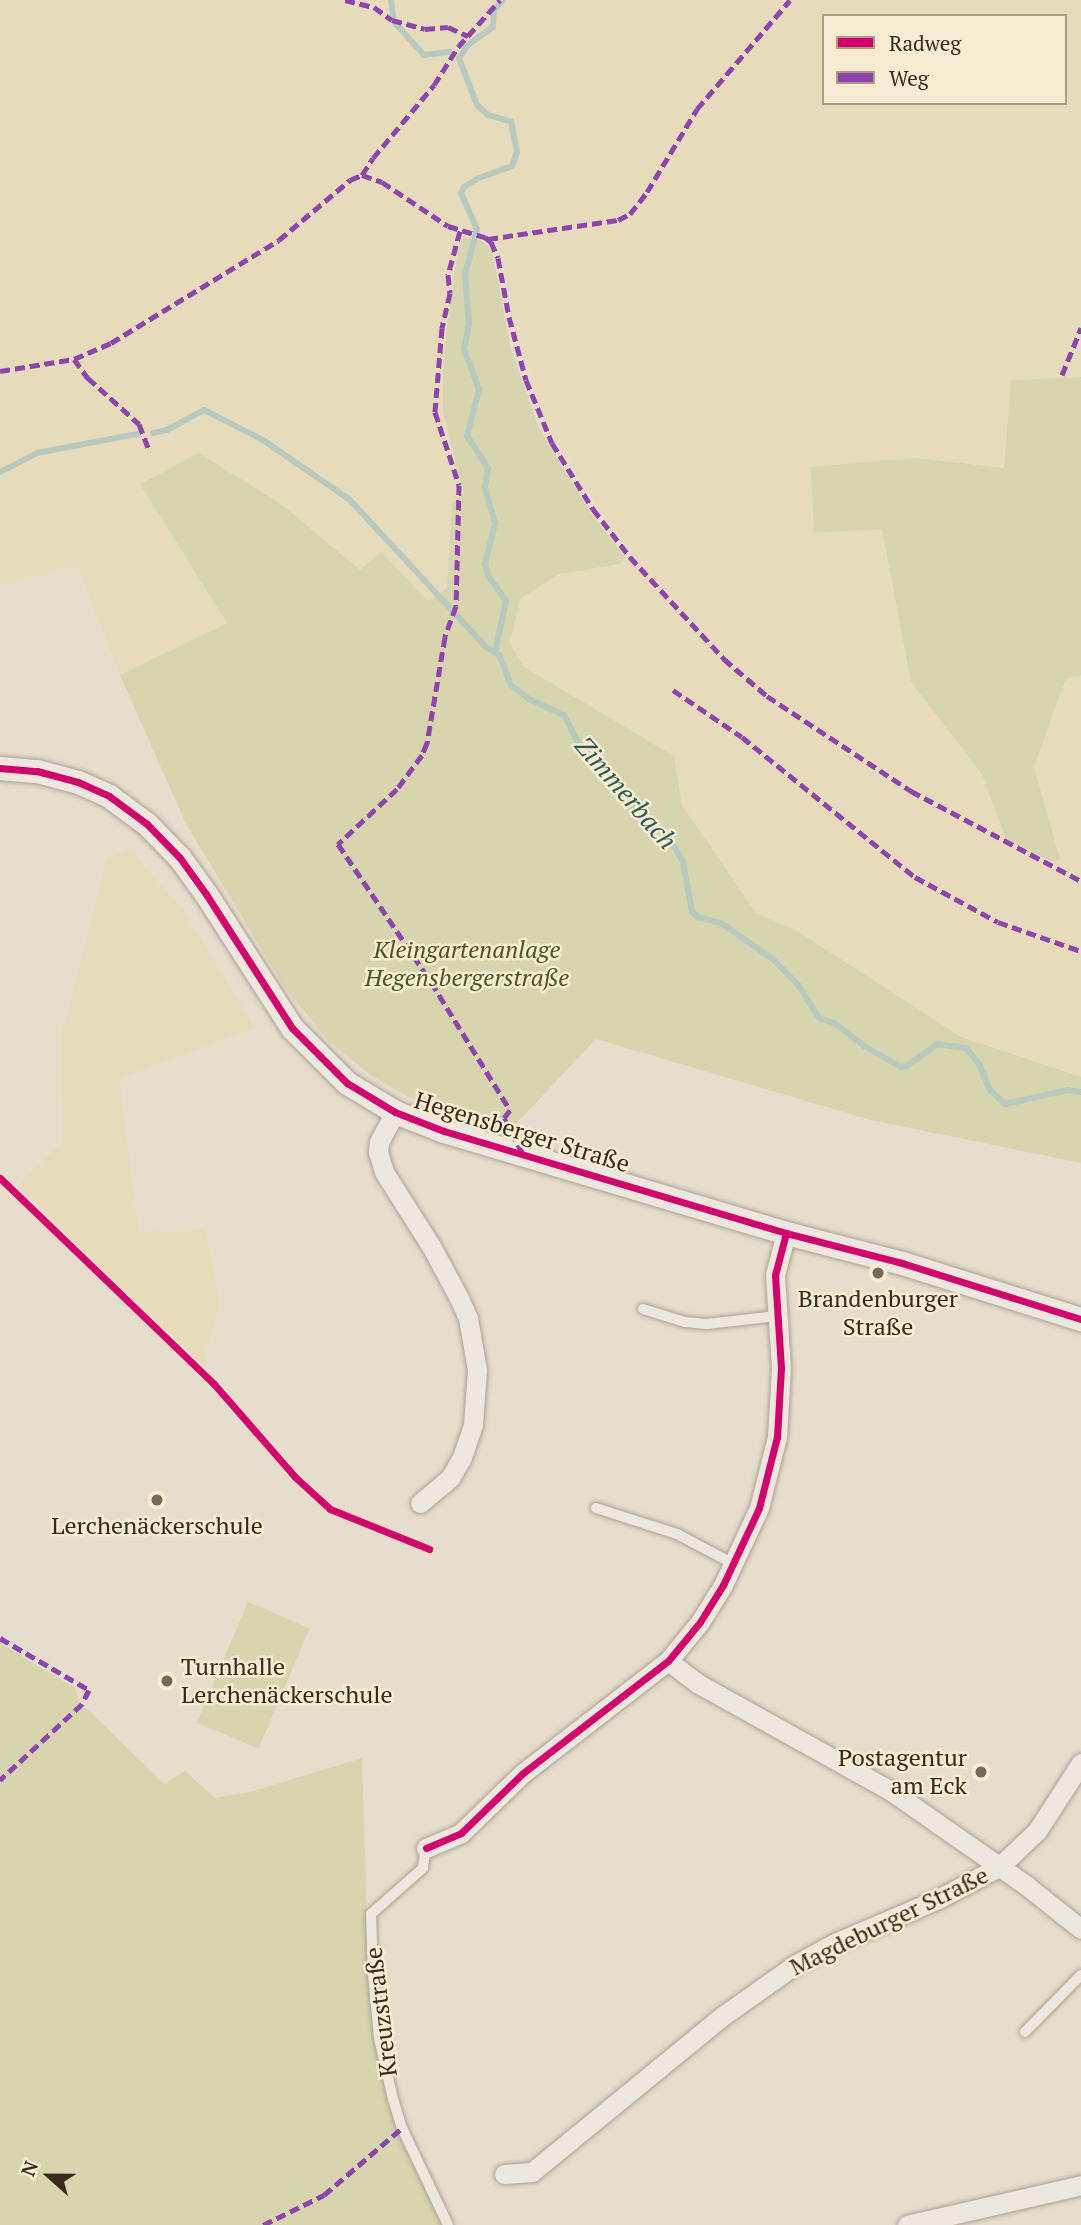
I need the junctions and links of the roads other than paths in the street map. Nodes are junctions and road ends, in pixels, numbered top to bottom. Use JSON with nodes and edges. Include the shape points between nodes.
{"nodes":[{"id":1,"x":0,"y":768,"type":"edge"},
{"id":2,"x":395,"y":1112,"type":"junction"},
{"id":3,"x":786,"y":1233,"type":"junction"},
{"id":4,"x":643,"y":1310,"type":"dead end"},
{"id":5,"x":777,"y":1316,"type":"junction"},
{"id":6,"x":1081,"y":1319,"type":"edge"},
{"id":7,"x":420,"y":1503,"type":"dead end"},
{"id":8,"x":596,"y":1508,"type":"dead end"},
{"id":9,"x":735,"y":1564,"type":"junction"},
{"id":10,"x":668,"y":1661,"type":"junction"},
{"id":11,"x":1081,"y":1763,"type":"edge"},
{"id":12,"x":426,"y":1848,"type":"joint"},
{"id":13,"x":999,"y":1867,"type":"junction"},
{"id":14,"x":1081,"y":1930,"type":"edge"},
{"id":15,"x":1081,"y":1975,"type":"edge"},
{"id":16,"x":1025,"y":2032,"type":"dead end"},
{"id":17,"x":504,"y":2174,"type":"dead end"},
{"id":18,"x":1081,"y":2185,"type":"edge"},
{"id":19,"x":449,"y":2225,"type":"edge"},
{"id":20,"x":907,"y":2225,"type":"edge"}],
"edges":[{"from":1,"to":2,"type":"street","name":"Hegensberger Straße","via":[[37,771],[78,782],[109,796],[148,824],[206,894],[292,1028],[347,1083]]},
{"from":2,"to":3,"type":"street","name":"Hegensberger Straße","via":[[444,1131]]},
{"from":2,"to":7,"type":"street","via":[[377,1152],[384,1172],[459,1298],[468,1318],[477,1370],[473,1425],[461,1459],[450,1478]]},
{"from":3,"to":5,"type":"street","via":[[775,1275]]},
{"from":3,"to":6,"type":"street","name":"Hegensberger Straße","via":[[902,1263]]},
{"from":4,"to":5,"type":"lane","via":[[707,1324]]},
{"from":5,"to":9,"type":"street","via":[[781,1380],[775,1447],[759,1508]]},
{"from":8,"to":9,"type":"lane","via":[[677,1534]]},
{"from":9,"to":10,"type":"street","via":[[700,1622]]},
{"from":10,"to":12,"type":"street","via":[[523,1773],[461,1832]]},
{"from":10,"to":13,"type":"street","via":[[697,1683],[891,1791]]},
{"from":11,"to":13,"type":"street","name":"Magdeburger Straße","via":[[1037,1831]]},
{"from":12,"to":19,"type":"lane","name":"Kreuzstraße","via":[[423,1868],[371,1914],[373,1975],[379,2038],[393,2099],[402,2128]]},
{"from":13,"to":14,"type":"street"},
{"from":13,"to":17,"type":"street","name":"Magdeburger Straße","via":[[796,1964],[724,2015],[532,2172]]},
{"from":15,"to":16,"type":"lane"},
{"from":18,"to":20,"type":"street"}]}
